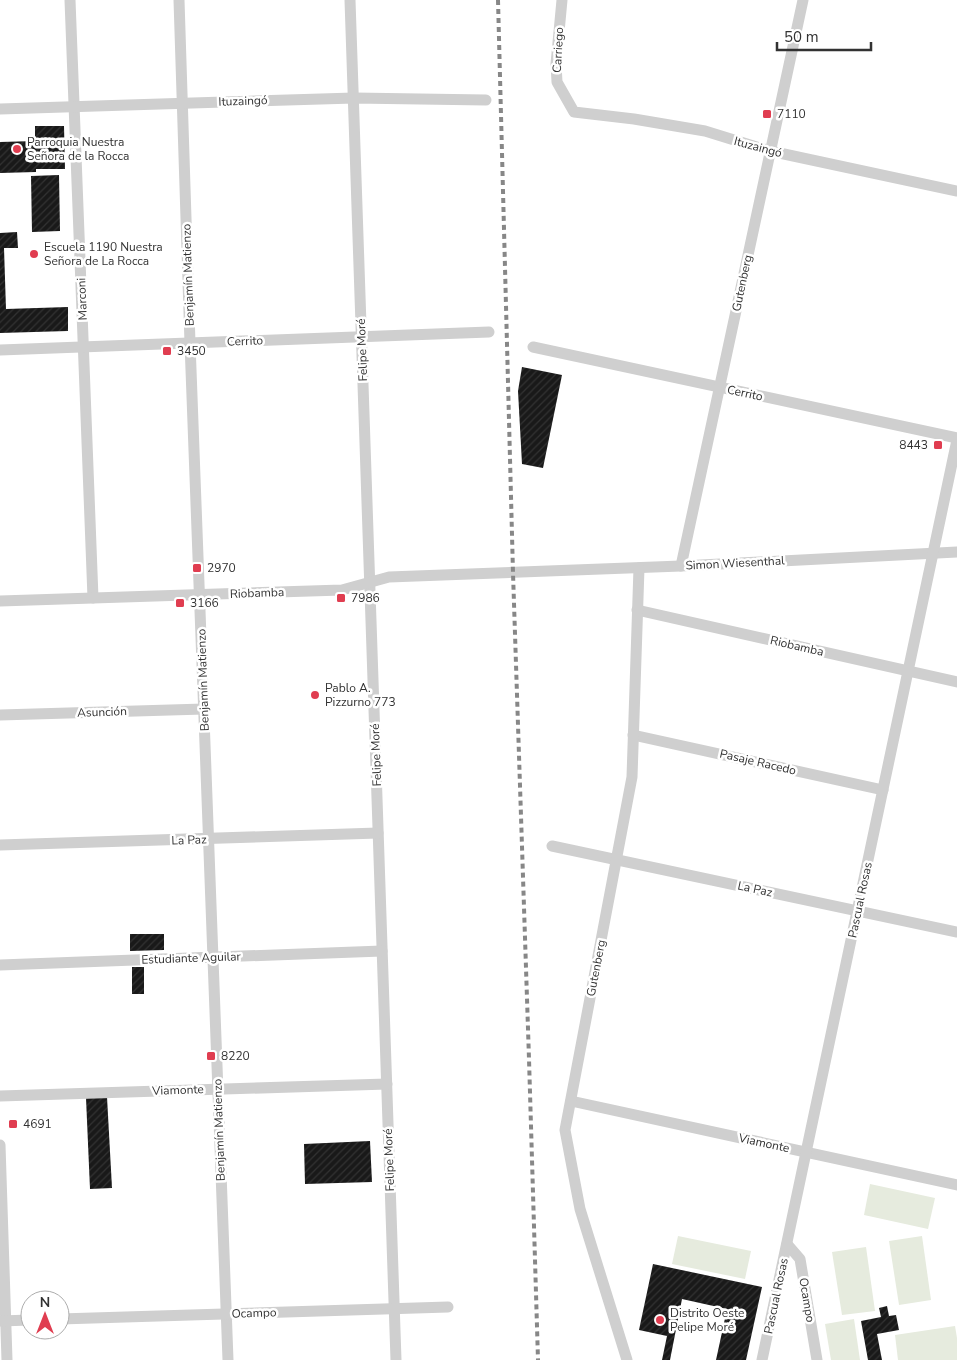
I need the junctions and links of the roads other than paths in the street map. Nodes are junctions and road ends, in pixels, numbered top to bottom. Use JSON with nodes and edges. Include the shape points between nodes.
{"nodes":[{"id":1,"x":70,"y":0,"type":"edge"},
{"id":2,"x":179,"y":0,"type":"edge"},
{"id":3,"x":350,"y":0,"type":"edge"},
{"id":4,"x":562,"y":0,"type":"edge"},
{"id":5,"x":803,"y":0,"type":"edge"},
{"id":6,"x":354,"y":98,"type":"junction"},
{"id":7,"x":565,"y":98,"type":"joint"},
{"id":8,"x":486,"y":100,"type":"dead end"},
{"id":9,"x":182,"y":103,"type":"junction"},
{"id":10,"x":74,"y":107,"type":"junction"},
{"id":11,"x":0,"y":110,"type":"edge"},
{"id":12,"x":770,"y":151,"type":"junction"},
{"id":13,"x":957,"y":191,"type":"edge"},
{"id":14,"x":489,"y":332,"type":"dead end"},
{"id":15,"x":362,"y":337,"type":"junction"},
{"id":16,"x":190,"y":343,"type":"junction"},
{"id":17,"x":84,"y":347,"type":"junction"},
{"id":18,"x":533,"y":347,"type":"dead end"},
{"id":19,"x":0,"y":350,"type":"edge"},
{"id":20,"x":720,"y":387,"type":"junction"},
{"id":21,"x":957,"y":439,"type":"edge"},
{"id":22,"x":933,"y":552,"type":"junction"},
{"id":23,"x":957,"y":552,"type":"edge"},
{"id":24,"x":681,"y":566,"type":"junction"},
{"id":25,"x":639,"y":568,"type":"junction"},
{"id":26,"x":513,"y":573,"type":"joint"},
{"id":27,"x":370,"y":582,"type":"junction"},
{"id":28,"x":200,"y":595,"type":"junction"},
{"id":29,"x":93,"y":598,"type":"junction"},
{"id":30,"x":0,"y":600,"type":"edge"},
{"id":31,"x":637,"y":610,"type":"junction"},
{"id":32,"x":908,"y":671,"type":"junction"},
{"id":33,"x":957,"y":682,"type":"edge"},
{"id":34,"x":204,"y":709,"type":"junction"},
{"id":35,"x":0,"y":715,"type":"edge"},
{"id":36,"x":633,"y":734,"type":"junction"},
{"id":37,"x":883,"y":790,"type":"junction"},
{"id":38,"x":378,"y":833,"type":"junction"},
{"id":39,"x":209,"y":839,"type":"junction"},
{"id":40,"x":0,"y":846,"type":"edge"},
{"id":41,"x":552,"y":846,"type":"dead end"},
{"id":42,"x":616,"y":860,"type":"junction"},
{"id":43,"x":857,"y":911,"type":"junction"},
{"id":44,"x":957,"y":932,"type":"edge"},
{"id":45,"x":382,"y":951,"type":"junction"},
{"id":46,"x":213,"y":958,"type":"junction"},
{"id":47,"x":0,"y":965,"type":"edge"},
{"id":48,"x":387,"y":1084,"type":"junction"},
{"id":49,"x":218,"y":1089,"type":"junction"},
{"id":50,"x":0,"y":1096,"type":"edge"},
{"id":51,"x":571,"y":1101,"type":"junction"},
{"id":52,"x":0,"y":1145,"type":"edge"},
{"id":53,"x":806,"y":1152,"type":"junction"},
{"id":54,"x":957,"y":1185,"type":"edge"},
{"id":55,"x":787,"y":1244,"type":"junction"},
{"id":56,"x":448,"y":1306,"type":"dead end"},
{"id":57,"x":394,"y":1308,"type":"junction"},
{"id":58,"x":226,"y":1314,"type":"junction"},
{"id":59,"x":70,"y":1319,"type":"edge"},
{"id":60,"x":20,"y":1320,"type":"edge"},
{"id":61,"x":3,"y":1321,"type":"edge"},
{"id":62,"x":7,"y":1360,"type":"edge"},
{"id":63,"x":228,"y":1360,"type":"edge"},
{"id":64,"x":396,"y":1360,"type":"edge"},
{"id":65,"x":627,"y":1360,"type":"edge"},
{"id":66,"x":762,"y":1360,"type":"edge"},
{"id":67,"x":817,"y":1360,"type":"edge"}],
"edges":[{"from":1,"to":10,"type":"street","name":"Marconi"},
{"from":2,"to":9,"type":"street","name":"Benjamín Matienzo"},
{"from":3,"to":6,"type":"street","name":"Felipe Moré"},
{"from":4,"to":7,"type":"street","name":"Carriego","via":[[556,64],[557,82]]},
{"from":5,"to":12,"type":"street","name":"Gutenberg"},
{"from":6,"to":8,"type":"street","name":"Ituzaingó"},
{"from":6,"to":9,"type":"street","name":"Ituzaingó"},
{"from":6,"to":15,"type":"street","name":"Felipe Moré"},
{"from":7,"to":12,"type":"street","name":"Ituzaingó","via":[[574,112],[704,131]]},
{"from":9,"to":10,"type":"street","name":"Ituzaingó"},
{"from":9,"to":16,"type":"street","name":"Benjamín Matienzo"},
{"from":10,"to":11,"type":"street","name":"Ituzaingó"},
{"from":10,"to":17,"type":"street","name":"Marconi"},
{"from":12,"to":13,"type":"street","name":"Ituzaingó"},
{"from":12,"to":20,"type":"street","name":"Gutenberg"},
{"from":14,"to":15,"type":"street","name":"Cerrito"},
{"from":15,"to":16,"type":"street","name":"Cerrito"},
{"from":15,"to":27,"type":"street","name":"Felipe Moré"},
{"from":16,"to":17,"type":"street","name":"Cerrito"},
{"from":16,"to":28,"type":"street","name":"Benjamín Matienzo"},
{"from":17,"to":19,"type":"street","name":"Cerrito"},
{"from":17,"to":29,"type":"street","name":"Marconi"},
{"from":18,"to":20,"type":"street","name":"Cerrito"},
{"from":20,"to":21,"type":"street","name":"Cerrito"},
{"from":20,"to":24,"type":"street","name":"Gutenberg"},
{"from":21,"to":22,"type":"street","name":"Pascual Rosas"},
{"from":22,"to":23,"type":"street","name":"Simon Wiesenthal"},
{"from":22,"to":24,"type":"street","name":"Simon Wiesenthal"},
{"from":22,"to":32,"type":"street","name":"Pascual Rosas"},
{"from":24,"to":25,"type":"street","name":"Simon Wiesenthal"},
{"from":25,"to":26,"type":"street","name":"Simon Wiesenthal"},
{"from":25,"to":31,"type":"street","name":"Gutenberg"},
{"from":26,"to":27,"type":"street","name":"Riobamba","via":[[389,577]]},
{"from":27,"to":28,"type":"street","name":"Riobamba","via":[[342,590]]},
{"from":27,"to":38,"type":"street","name":"Felipe Moré"},
{"from":28,"to":29,"type":"street","name":"Riobamba"},
{"from":28,"to":34,"type":"street","name":"Benjamín Matienzo"},
{"from":29,"to":30,"type":"street","name":"Riobamba"},
{"from":31,"to":32,"type":"street","name":"Riobamba"},
{"from":31,"to":36,"type":"street","name":"Gutenberg"},
{"from":32,"to":33,"type":"street","name":"Riobamba"},
{"from":32,"to":37,"type":"street","name":"Pascual Rosas"},
{"from":34,"to":35,"type":"street","name":"Asunción"},
{"from":34,"to":39,"type":"street","name":"Benjamín Matienzo"},
{"from":36,"to":37,"type":"street","name":"Pasaje Racedo"},
{"from":36,"to":42,"type":"street","name":"Gutenberg","via":[[632,777]]},
{"from":37,"to":43,"type":"street","name":"Pascual Rosas"},
{"from":38,"to":39,"type":"street","name":"La Paz"},
{"from":38,"to":45,"type":"street","name":"Felipe Moré"},
{"from":39,"to":40,"type":"street","name":"La Paz"},
{"from":39,"to":46,"type":"street","name":"Benjamín Matienzo"},
{"from":41,"to":42,"type":"street","name":"La Paz"},
{"from":42,"to":43,"type":"street","name":"La Paz"},
{"from":42,"to":51,"type":"street","name":"Gutenberg"},
{"from":43,"to":44,"type":"street","name":"La Paz"},
{"from":43,"to":53,"type":"street","name":"Pascual Rosas"},
{"from":45,"to":46,"type":"street","name":"Estudiante Aguilar"},
{"from":45,"to":48,"type":"street","name":"Felipe Moré"},
{"from":46,"to":47,"type":"street","name":"Estudiante Aguilar"},
{"from":46,"to":49,"type":"street","name":"Benjamín Matienzo"},
{"from":48,"to":49,"type":"street","name":"Viamonte"},
{"from":48,"to":57,"type":"street","name":"Felipe Moré"},
{"from":49,"to":50,"type":"street","name":"Viamonte"},
{"from":49,"to":58,"type":"street","name":"Benjamín Matienzo"},
{"from":51,"to":53,"type":"street","name":"Viamonte"},
{"from":51,"to":65,"type":"street","name":"Gutenberg","via":[[565,1130],[580,1210]]},
{"from":52,"to":61,"type":"street"},
{"from":53,"to":54,"type":"street","name":"Viamonte"},
{"from":53,"to":55,"type":"street","name":"Pascual Rosas"},
{"from":55,"to":66,"type":"street","name":"Pascual Rosas"},
{"from":55,"to":67,"type":"street","name":"Ocampo","via":[[800,1258]]},
{"from":56,"to":57,"type":"street","name":"Ocampo"},
{"from":57,"to":58,"type":"street","name":"Ocampo"},
{"from":57,"to":64,"type":"street","name":"Felipe Moré"},
{"from":58,"to":59,"type":"street","name":"Ocampo"},
{"from":58,"to":63,"type":"street","name":"Benjamín Matienzo"},
{"from":60,"to":61,"type":"street"},
{"from":61,"to":62,"type":"street"}]}
